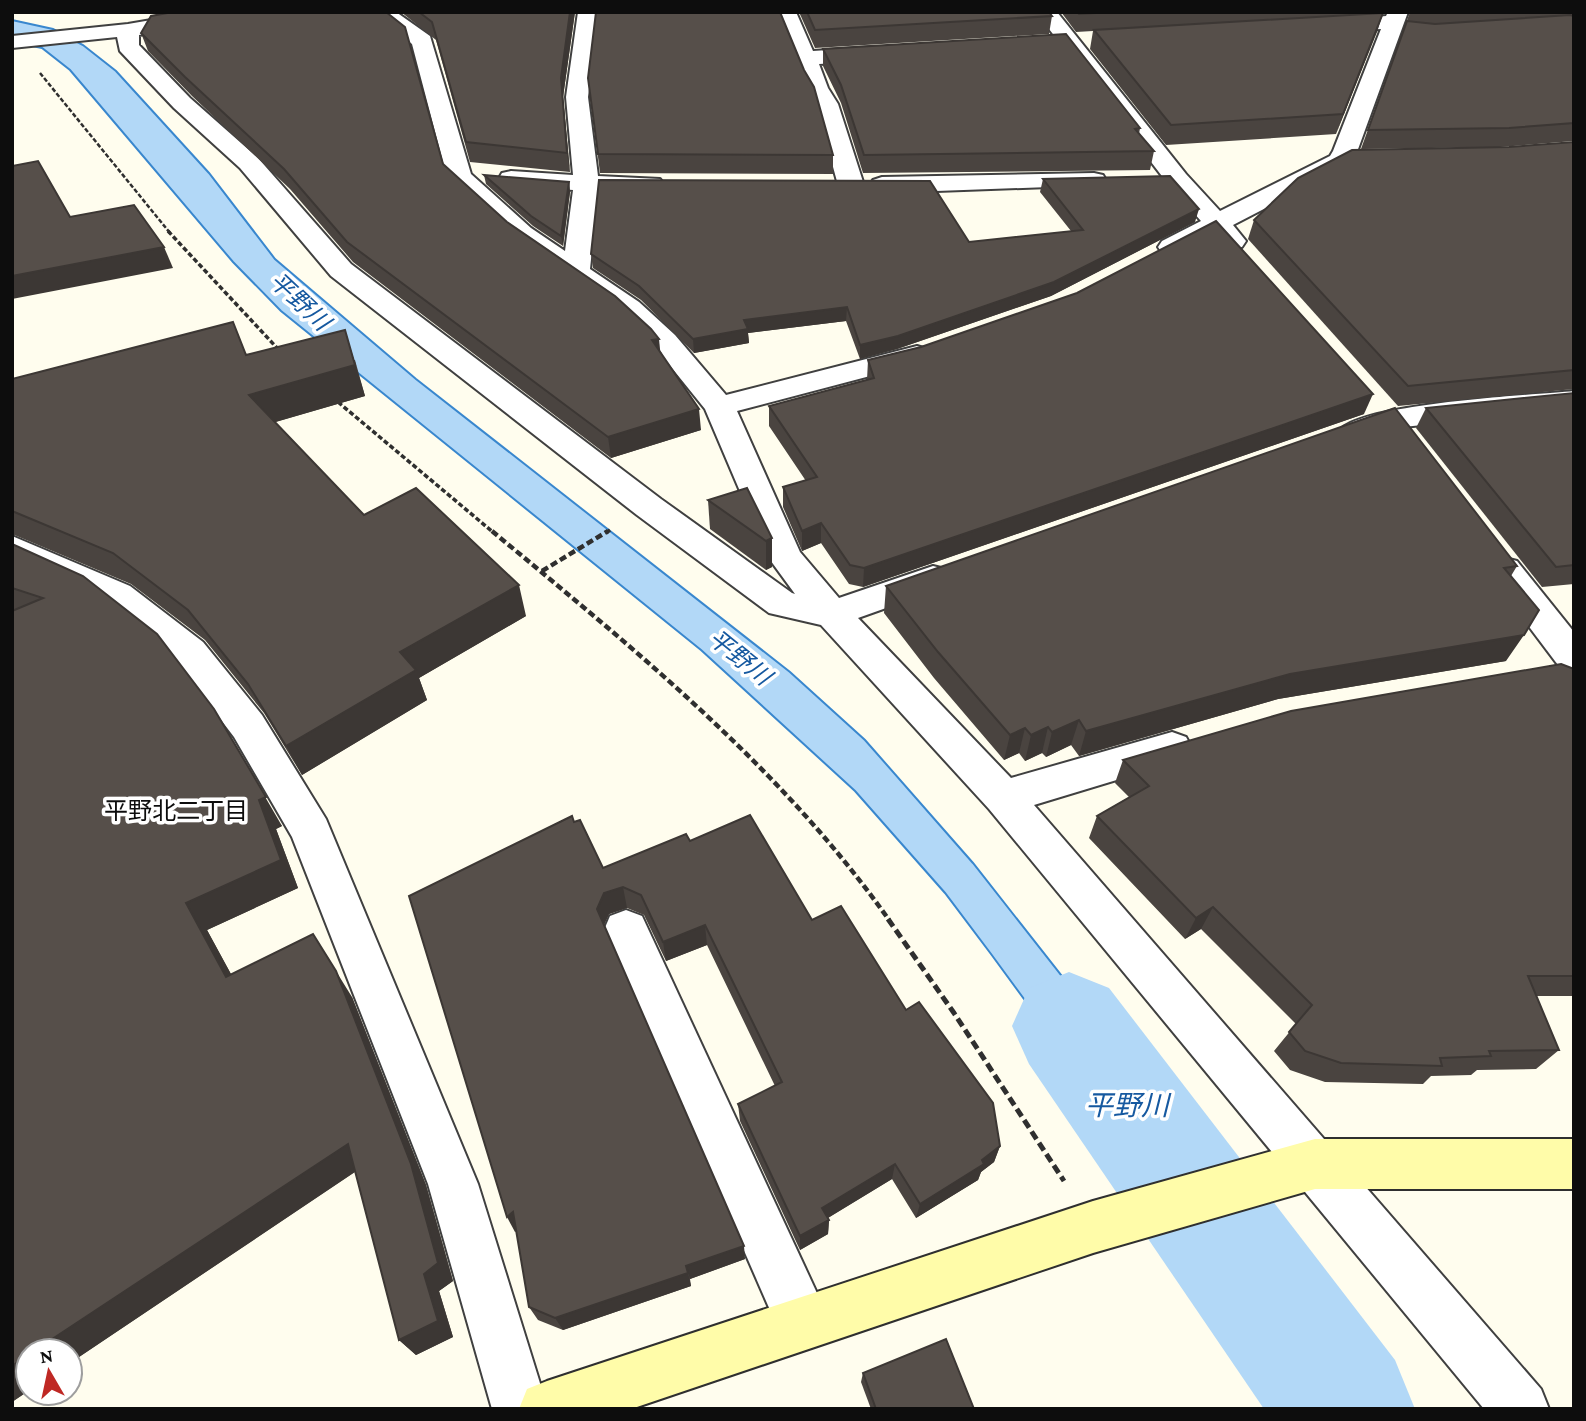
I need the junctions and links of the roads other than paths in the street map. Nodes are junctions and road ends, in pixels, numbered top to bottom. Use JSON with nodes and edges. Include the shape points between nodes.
{"nodes":[{"id":1,"x":238,"y":12,"type":"edge"},
{"id":2,"x":382,"y":12,"type":"edge"},
{"id":3,"x":588,"y":12,"type":"edge"},
{"id":4,"x":786,"y":12,"type":"edge"},
{"id":5,"x":1046,"y":12,"type":"edge"},
{"id":6,"x":64,"y":17,"type":"dead end"},
{"id":7,"x":1393,"y":21,"type":"edge"},
{"id":8,"x":1314,"y":27,"type":"edge"},
{"id":9,"x":109,"y":32,"type":"junction"},
{"id":10,"x":1415,"y":32,"type":"edge"},
{"id":11,"x":1099,"y":40,"type":"edge"},
{"id":12,"x":1071,"y":41,"type":"junction"},
{"id":13,"x":12,"y":42,"type":"edge"},
{"id":14,"x":1043,"y":43,"type":"edge"},
{"id":15,"x":890,"y":53,"type":"edge"},
{"id":16,"x":806,"y":58,"type":"junction"},
{"id":17,"x":1339,"y":160,"type":"junction"},
{"id":18,"x":1366,"y":160,"type":"edge"},
{"id":19,"x":457,"y":170,"type":"junction"},
{"id":20,"x":1150,"y":179,"type":"edge"},
{"id":21,"x":1177,"y":179,"type":"junction"},
{"id":22,"x":1123,"y":180,"type":"edge"},
{"id":23,"x":586,"y":184,"type":"junction"},
{"id":24,"x":670,"y":184,"type":"edge"},
{"id":25,"x":824,"y":184,"type":"edge"},
{"id":26,"x":851,"y":184,"type":"junction"},
{"id":27,"x":1218,"y":223,"type":"junction"},
{"id":28,"x":1146,"y":261,"type":"edge"},
{"id":29,"x":1254,"y":265,"type":"edge"},
{"id":30,"x":576,"y":272,"type":"junction"},
{"id":31,"x":947,"y":345,"type":"edge"},
{"id":32,"x":1574,"y":400,"type":"edge"},
{"id":33,"x":719,"y":406,"type":"junction"},
{"id":34,"x":1380,"y":409,"type":"junction"},
{"id":35,"x":1324,"y":442,"type":"edge"},
{"id":36,"x":1414,"y":452,"type":"edge"},
{"id":37,"x":12,"y":548,"type":"edge"},
{"id":38,"x":1490,"y":550,"type":"edge"},
{"id":39,"x":961,"y":568,"type":"edge"},
{"id":40,"x":832,"y":614,"type":"junction"},
{"id":41,"x":1574,"y":659,"type":"edge"},
{"id":42,"x":1574,"y":666,"type":"edge"},
{"id":43,"x":1533,"y":673,"type":"edge"},
{"id":44,"x":1199,"y":740,"type":"edge"},
{"id":45,"x":1003,"y":797,"type":"junction"},
{"id":46,"x":626,"y":930,"type":"dead end"},
{"id":47,"x":1574,"y":1164,"type":"edge"},
{"id":48,"x":1295,"y":1170,"type":"junction"},
{"id":49,"x":803,"y":1323,"type":"junction"},
{"id":50,"x":520,"y":1409,"type":"edge"},
{"id":51,"x":547,"y":1409,"type":"edge"},
{"id":52,"x":1521,"y":1409,"type":"edge"}],
"edges":[{"from":1,"to":9,"type":"street"},
{"from":2,"to":19,"type":"street","via":[[422,41]]},
{"from":3,"to":23,"type":"street","via":[[577,97]]},
{"from":4,"to":16,"type":"street"},
{"from":5,"to":12,"type":"street"},
{"from":6,"to":9,"type":"street","via":[[100,25]]},
{"from":7,"to":8,"type":"street"},
{"from":7,"to":10,"type":"street"},
{"from":7,"to":17,"type":"street"},
{"from":9,"to":13,"type":"street"},
{"from":9,"to":40,"type":"street","via":[[249,163],[330,260],[782,604]]},
{"from":11,"to":12,"type":"street"},
{"from":12,"to":14,"type":"street"},
{"from":12,"to":21,"type":"street"},
{"from":15,"to":16,"type":"street"},
{"from":16,"to":26,"type":"street","via":[[819,95],[827,104]]},
{"from":17,"to":18,"type":"street"},
{"from":17,"to":27,"type":"street"},
{"from":19,"to":23,"type":"street"},
{"from":19,"to":30,"type":"street","via":[[459,177],[522,234]]},
{"from":20,"to":21,"type":"street"},
{"from":21,"to":27,"type":"street"},
{"from":22,"to":26,"type":"street"},
{"from":23,"to":24,"type":"street"},
{"from":23,"to":30,"type":"street"},
{"from":25,"to":26,"type":"street"},
{"from":27,"to":28,"type":"street"},
{"from":27,"to":29,"type":"street"},
{"from":30,"to":33,"type":"street","via":[[629,308],[665,341]]},
{"from":31,"to":33,"type":"street"},
{"from":32,"to":34,"type":"street"},
{"from":33,"to":40,"type":"street","via":[[785,557]]},
{"from":34,"to":35,"type":"street"},
{"from":34,"to":36,"type":"street"},
{"from":37,"to":50,"type":"street","via":[[117,595],[190,652],[248,726],[311,831],[453,1184]]},
{"from":38,"to":41,"type":"street"},
{"from":39,"to":40,"type":"street"},
{"from":40,"to":45,"type":"street"},
{"from":42,"to":43,"type":"street"},
{"from":44,"to":45,"type":"street"},
{"from":45,"to":48,"type":"street"},
{"from":46,"to":49,"type":"street"},
{"from":47,"to":48,"type":"street"},
{"from":48,"to":49,"type":"street","via":[[1104,1224]]},
{"from":48,"to":52,"type":"street"},
{"from":49,"to":51,"type":"street"}]}
